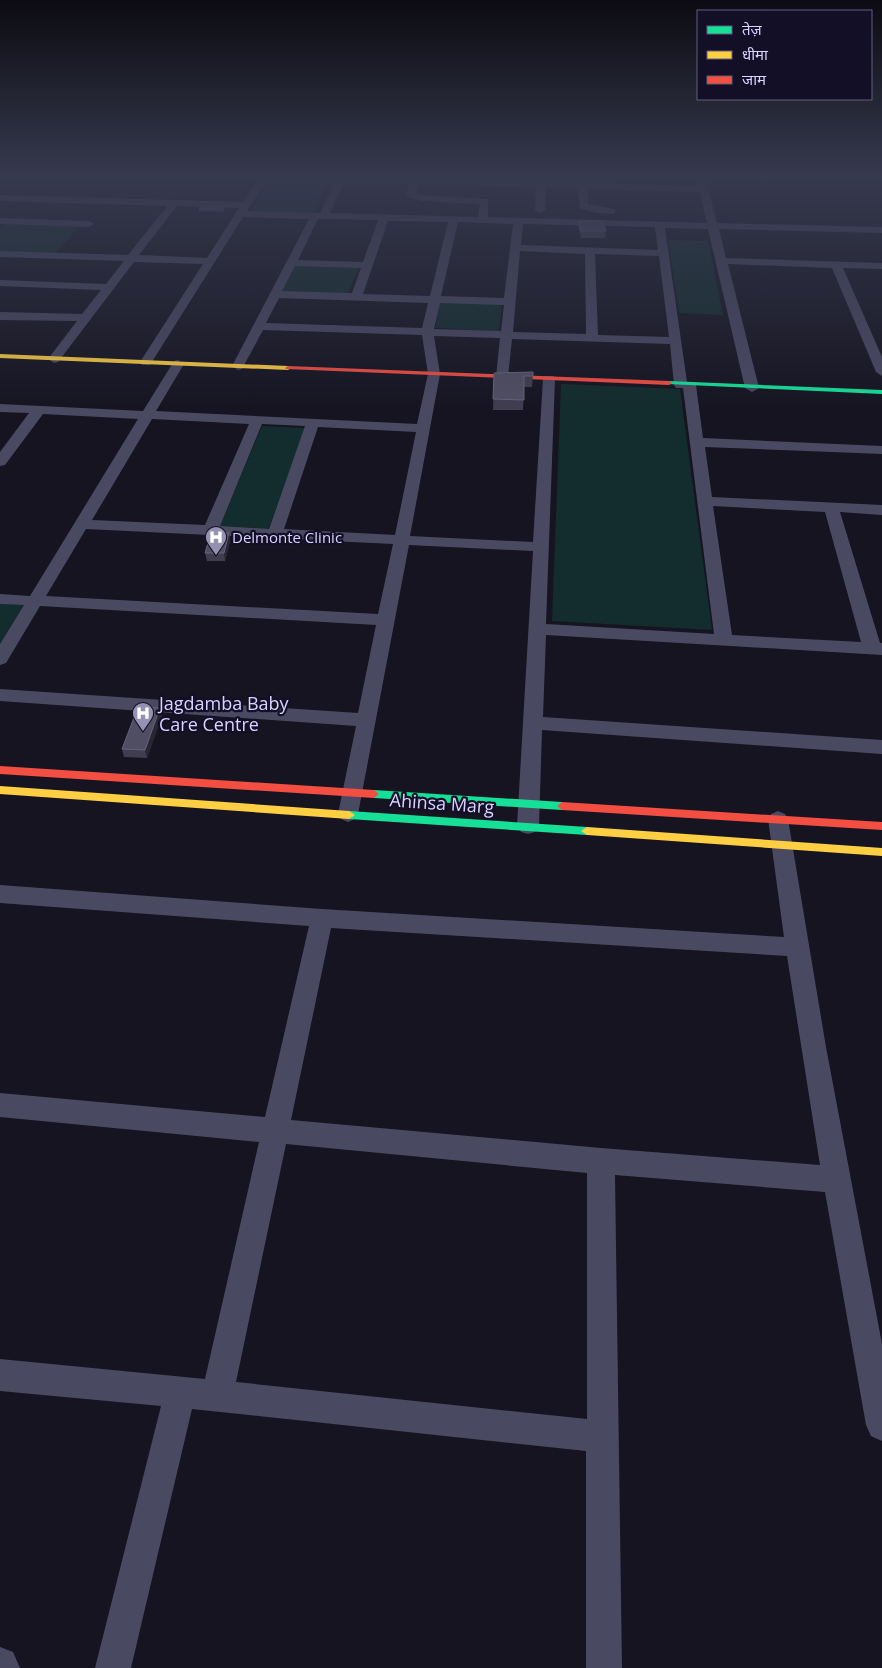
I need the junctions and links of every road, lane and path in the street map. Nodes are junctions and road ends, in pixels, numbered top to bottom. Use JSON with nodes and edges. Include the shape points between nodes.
{"nodes":[{"id":1,"x":25,"y":255,"type":"edge"},
{"id":2,"x":134,"y":255,"type":"edge"},
{"id":3,"x":214,"y":255,"type":"edge"},
{"id":4,"x":296,"y":255,"type":"edge"},
{"id":5,"x":371,"y":255,"type":"edge"},
{"id":6,"x":445,"y":255,"type":"edge"},
{"id":7,"x":514,"y":255,"type":"edge"},
{"id":8,"x":590,"y":255,"type":"edge"},
{"id":9,"x":664,"y":255,"type":"edge"},
{"id":10,"x":721,"y":255,"type":"edge"},
{"id":11,"x":59,"y":256,"type":"joint"},
{"id":12,"x":131,"y":259,"type":"junction"},
{"id":13,"x":722,"y":260,"type":"junction"},
{"id":14,"x":210,"y":261,"type":"junction"},
{"id":15,"x":291,"y":263,"type":"junction"},
{"id":16,"x":367,"y":265,"type":"junction"},
{"id":17,"x":836,"y":265,"type":"junction"},
{"id":18,"x":882,"y":266,"type":"edge"},
{"id":19,"x":0,"y":283,"type":"edge"},
{"id":20,"x":109,"y":287,"type":"junction"},
{"id":21,"x":275,"y":294,"type":"junction"},
{"id":22,"x":356,"y":297,"type":"junction"},
{"id":23,"x":434,"y":299,"type":"junction"},
{"id":24,"x":510,"y":302,"type":"junction"},
{"id":25,"x":0,"y":316,"type":"edge"},
{"id":26,"x":85,"y":318,"type":"junction"},
{"id":27,"x":259,"y":326,"type":"junction"},
{"id":28,"x":427,"y":332,"type":"junction"},
{"id":29,"x":506,"y":335,"type":"junction"},
{"id":30,"x":592,"y":338,"type":"junction"},
{"id":31,"x":675,"y":341,"type":"junction"},
{"id":32,"x":0,"y":356,"type":"edge"},
{"id":33,"x":54,"y":359,"type":"junction"},
{"id":34,"x":146,"y":362,"type":"junction"},
{"id":35,"x":178,"y":364,"type":"junction"},
{"id":36,"x":238,"y":366,"type":"junction"},
{"id":37,"x":882,"y":372,"type":"edge"},
{"id":38,"x":434,"y":374,"type":"junction"},
{"id":39,"x":502,"y":377,"type":"junction"},
{"id":40,"x":549,"y":379,"type":"junction"},
{"id":41,"x":685,"y":385,"type":"junction"},
{"id":42,"x":752,"y":388,"type":"junction"},
{"id":43,"x":882,"y":392,"type":"edge"},
{"id":44,"x":0,"y":408,"type":"edge"},
{"id":45,"x":39,"y":410,"type":"junction"},
{"id":46,"x":147,"y":415,"type":"junction"},
{"id":47,"x":257,"y":420,"type":"junction"},
{"id":48,"x":313,"y":423,"type":"junction"},
{"id":49,"x":424,"y":428,"type":"junction"},
{"id":50,"x":697,"y":442,"type":"junction"},
{"id":51,"x":882,"y":450,"type":"edge"},
{"id":52,"x":0,"y":462,"type":"edge"},
{"id":53,"x":705,"y":501,"type":"junction"},
{"id":54,"x":831,"y":507,"type":"junction"},
{"id":55,"x":882,"y":510,"type":"edge"},
{"id":56,"x":81,"y":524,"type":"junction"},
{"id":57,"x":210,"y":531,"type":"junction"},
{"id":58,"x":275,"y":534,"type":"junction"},
{"id":59,"x":402,"y":540,"type":"junction"},
{"id":60,"x":541,"y":547,"type":"junction"},
{"id":61,"x":0,"y":599,"type":"edge"},
{"id":62,"x":35,"y":601,"type":"junction"},
{"id":63,"x":386,"y":620,"type":"junction"},
{"id":64,"x":537,"y":629,"type":"junction"},
{"id":65,"x":724,"y":640,"type":"junction"},
{"id":66,"x":877,"y":649,"type":"edge"},
{"id":67,"x":0,"y":659,"type":"edge"},
{"id":68,"x":0,"y":695,"type":"edge"},
{"id":69,"x":366,"y":720,"type":"junction"},
{"id":70,"x":533,"y":723,"type":"junction"},
{"id":71,"x":882,"y":747,"type":"edge"},
{"id":72,"x":0,"y":770,"type":"edge"},
{"id":73,"x":0,"y":790,"type":"edge"},
{"id":74,"x":352,"y":792,"type":"junction"},
{"id":75,"x":529,"y":804,"type":"junction"},
{"id":76,"x":348,"y":814,"type":"junction"},
{"id":77,"x":778,"y":819,"type":"junction"},
{"id":78,"x":528,"y":826,"type":"junction"},
{"id":79,"x":882,"y":826,"type":"edge"},
{"id":80,"x":782,"y":845,"type":"junction"},
{"id":81,"x":882,"y":852,"type":"edge"},
{"id":82,"x":0,"y":894,"type":"edge"},
{"id":83,"x":322,"y":918,"type":"junction"},
{"id":84,"x":797,"y":947,"type":"junction"},
{"id":85,"x":0,"y":1105,"type":"edge"},
{"id":86,"x":275,"y":1131,"type":"junction"},
{"id":87,"x":601,"y":1161,"type":"junction"},
{"id":88,"x":836,"y":1180,"type":"junction"},
{"id":89,"x":0,"y":1375,"type":"edge"},
{"id":90,"x":180,"y":1392,"type":"junction"},
{"id":91,"x":217,"y":1396,"type":"junction"},
{"id":92,"x":882,"y":1425,"type":"edge"},
{"id":93,"x":603,"y":1437,"type":"junction"},
{"id":94,"x":113,"y":1668,"type":"edge"},
{"id":95,"x":604,"y":1668,"type":"edge"}],
"edges":[{"from":1,"to":11,"type":"street"},
{"from":2,"to":12,"type":"street"},
{"from":3,"to":14,"type":"street"},
{"from":4,"to":15,"type":"street"},
{"from":5,"to":16,"type":"street"},
{"from":6,"to":23,"type":"street"},
{"from":7,"to":24,"type":"street"},
{"from":8,"to":30,"type":"street"},
{"from":9,"to":31,"type":"street"},
{"from":10,"to":13,"type":"street"},
{"from":11,"to":12,"type":"street"},
{"from":12,"to":14,"type":"street"},
{"from":12,"to":20,"type":"street"},
{"from":13,"to":17,"type":"street"},
{"from":13,"to":42,"type":"street"},
{"from":14,"to":34,"type":"street"},
{"from":15,"to":16,"type":"street"},
{"from":15,"to":21,"type":"street"},
{"from":16,"to":22,"type":"street"},
{"from":17,"to":18,"type":"street"},
{"from":17,"to":37,"type":"street"},
{"from":19,"to":20,"type":"street"},
{"from":20,"to":26,"type":"street"},
{"from":21,"to":22,"type":"street"},
{"from":21,"to":27,"type":"street"},
{"from":22,"to":23,"type":"street"},
{"from":23,"to":24,"type":"street"},
{"from":23,"to":28,"type":"street"},
{"from":24,"to":29,"type":"street"},
{"from":25,"to":26,"type":"street"},
{"from":26,"to":33,"type":"street"},
{"from":27,"to":28,"type":"street"},
{"from":27,"to":36,"type":"street"},
{"from":28,"to":29,"type":"street"},
{"from":28,"to":38,"type":"street"},
{"from":29,"to":30,"type":"street"},
{"from":29,"to":39,"type":"street"},
{"from":30,"to":31,"type":"street"},
{"from":31,"to":41,"type":"street"},
{"from":32,"to":33,"type":"main road"},
{"from":33,"to":34,"type":"main road"},
{"from":34,"to":35,"type":"main road"},
{"from":35,"to":36,"type":"main road"},
{"from":35,"to":46,"type":"street"},
{"from":36,"to":38,"type":"main road"},
{"from":38,"to":39,"type":"main road"},
{"from":38,"to":49,"type":"street"},
{"from":39,"to":40,"type":"main road"},
{"from":40,"to":41,"type":"main road"},
{"from":40,"to":60,"type":"street"},
{"from":41,"to":42,"type":"main road"},
{"from":41,"to":50,"type":"street"},
{"from":42,"to":43,"type":"main road"},
{"from":44,"to":45,"type":"street"},
{"from":45,"to":46,"type":"street"},
{"from":45,"to":52,"type":"street"},
{"from":46,"to":47,"type":"street"},
{"from":46,"to":56,"type":"street"},
{"from":47,"to":48,"type":"street"},
{"from":47,"to":57,"type":"street"},
{"from":48,"to":49,"type":"street"},
{"from":48,"to":58,"type":"street"},
{"from":49,"to":59,"type":"street"},
{"from":50,"to":51,"type":"street"},
{"from":50,"to":53,"type":"street"},
{"from":53,"to":54,"type":"street"},
{"from":53,"to":65,"type":"street"},
{"from":54,"to":55,"type":"street"},
{"from":54,"to":66,"type":"street"},
{"from":56,"to":57,"type":"street"},
{"from":56,"to":62,"type":"street"},
{"from":57,"to":58,"type":"street"},
{"from":58,"to":59,"type":"street"},
{"from":59,"to":60,"type":"street"},
{"from":59,"to":63,"type":"street"},
{"from":60,"to":64,"type":"street"},
{"from":61,"to":62,"type":"street"},
{"from":62,"to":63,"type":"street"},
{"from":62,"to":67,"type":"street"},
{"from":63,"to":69,"type":"street"},
{"from":64,"to":65,"type":"street"},
{"from":64,"to":70,"type":"street"},
{"from":65,"to":66,"type":"street"},
{"from":68,"to":69,"type":"street"},
{"from":69,"to":74,"type":"street"},
{"from":70,"to":71,"type":"street"},
{"from":70,"to":75,"type":"street"},
{"from":72,"to":74,"type":"main road","name":"Ahinsa Marg"},
{"from":73,"to":76,"type":"main road","name":"Ahinsa Marg"},
{"from":74,"to":75,"type":"main road","name":"Ahinsa Marg"},
{"from":74,"to":76,"type":"street"},
{"from":75,"to":77,"type":"main road","name":"Ahinsa Marg"},
{"from":75,"to":78,"type":"street"},
{"from":76,"to":78,"type":"main road","name":"Ahinsa Marg"},
{"from":77,"to":79,"type":"main road","name":"Ahinsa Marg"},
{"from":77,"to":80,"type":"street"},
{"from":78,"to":80,"type":"main road","name":"Ahinsa Marg"},
{"from":80,"to":81,"type":"main road","name":"Ahinsa Marg"},
{"from":80,"to":84,"type":"street"},
{"from":82,"to":83,"type":"street"},
{"from":83,"to":84,"type":"street"},
{"from":83,"to":86,"type":"street"},
{"from":84,"to":88,"type":"street"},
{"from":85,"to":86,"type":"street"},
{"from":86,"to":87,"type":"street"},
{"from":86,"to":91,"type":"street"},
{"from":87,"to":88,"type":"street"},
{"from":87,"to":93,"type":"street"},
{"from":88,"to":92,"type":"street"},
{"from":89,"to":90,"type":"street"},
{"from":90,"to":91,"type":"street"},
{"from":90,"to":94,"type":"street"},
{"from":91,"to":93,"type":"street"},
{"from":93,"to":95,"type":"street"}]}
